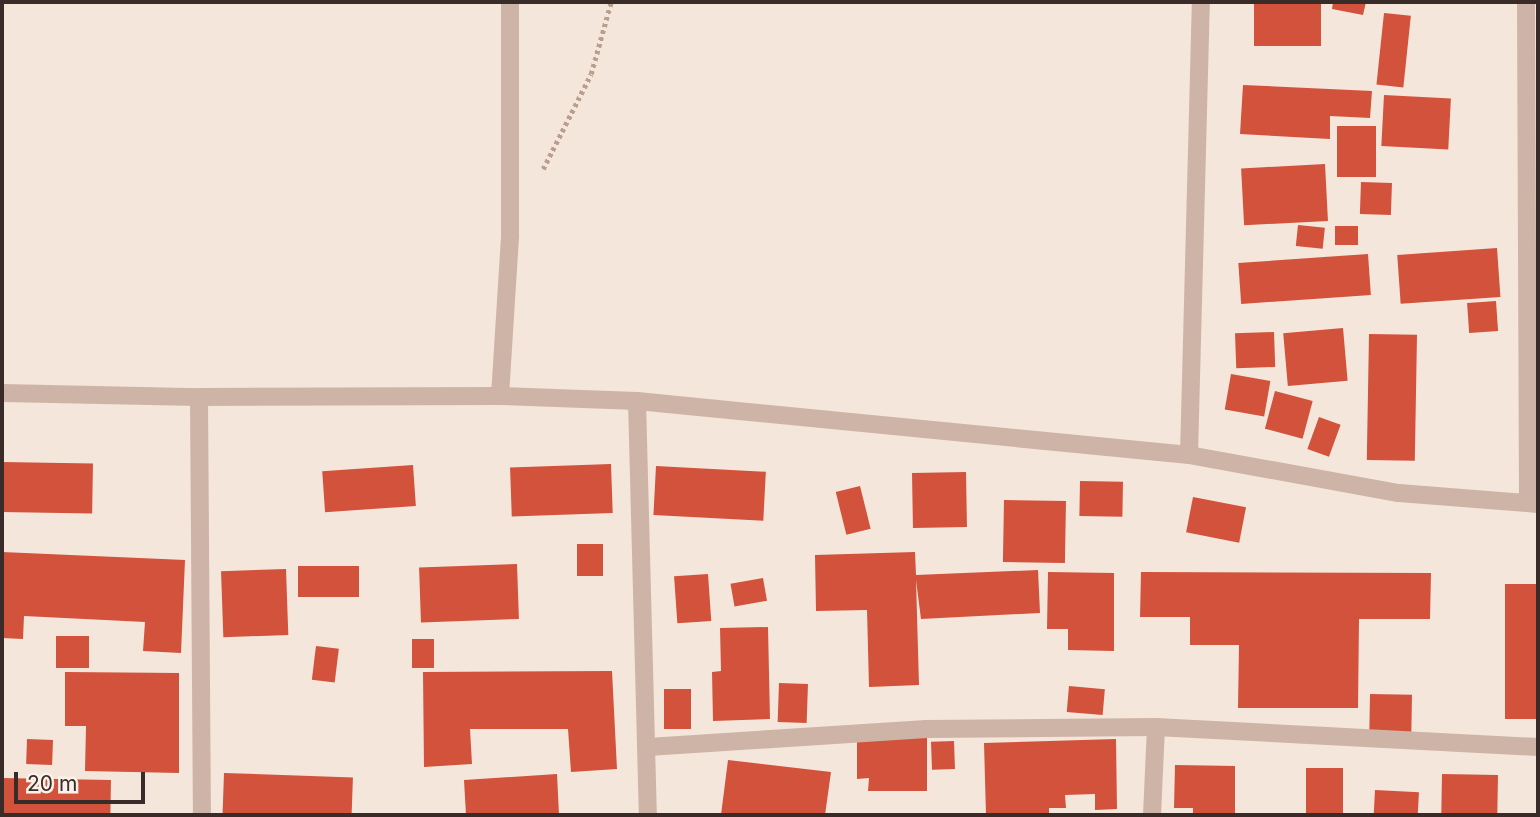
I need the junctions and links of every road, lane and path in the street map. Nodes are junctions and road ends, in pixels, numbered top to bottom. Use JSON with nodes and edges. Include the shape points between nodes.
{"nodes":[{"id":1,"x":510,"y":2,"type":"edge"},
{"id":2,"x":611,"y":2,"type":"edge"},
{"id":3,"x":1202,"y":2,"type":"edge"},
{"id":4,"x":1526,"y":2,"type":"edge"},
{"id":5,"x":541,"y":173,"type":"dead end"},
{"id":6,"x":2,"y":393,"type":"edge"},
{"id":7,"x":500,"y":396,"type":"junction"},
{"id":8,"x":199,"y":397,"type":"junction"},
{"id":9,"x":637,"y":401,"type":"junction"},
{"id":10,"x":1189,"y":454,"type":"junction"},
{"id":11,"x":1533,"y":503,"type":"edge"},
{"id":12,"x":1156,"y":727,"type":"junction"},
{"id":13,"x":648,"y":747,"type":"junction"},
{"id":14,"x":1538,"y":747,"type":"edge"},
{"id":15,"x":202,"y":815,"type":"edge"},
{"id":16,"x":648,"y":815,"type":"edge"},
{"id":17,"x":1152,"y":815,"type":"edge"}],
"edges":[{"from":1,"to":7,"type":"street","via":[[510,235]]},
{"from":2,"to":5,"type":"path","via":[[591,74]]},
{"from":3,"to":10,"type":"street"},
{"from":4,"to":11,"type":"street"},
{"from":6,"to":8,"type":"street"},
{"from":7,"to":8,"type":"street"},
{"from":7,"to":9,"type":"street"},
{"from":8,"to":15,"type":"street"},
{"from":9,"to":10,"type":"street"},
{"from":9,"to":13,"type":"street"},
{"from":10,"to":11,"type":"street","via":[[1399,493]]},
{"from":12,"to":13,"type":"street","via":[[926,729]]},
{"from":12,"to":14,"type":"street"},
{"from":12,"to":17,"type":"street"},
{"from":13,"to":16,"type":"street"}]}
